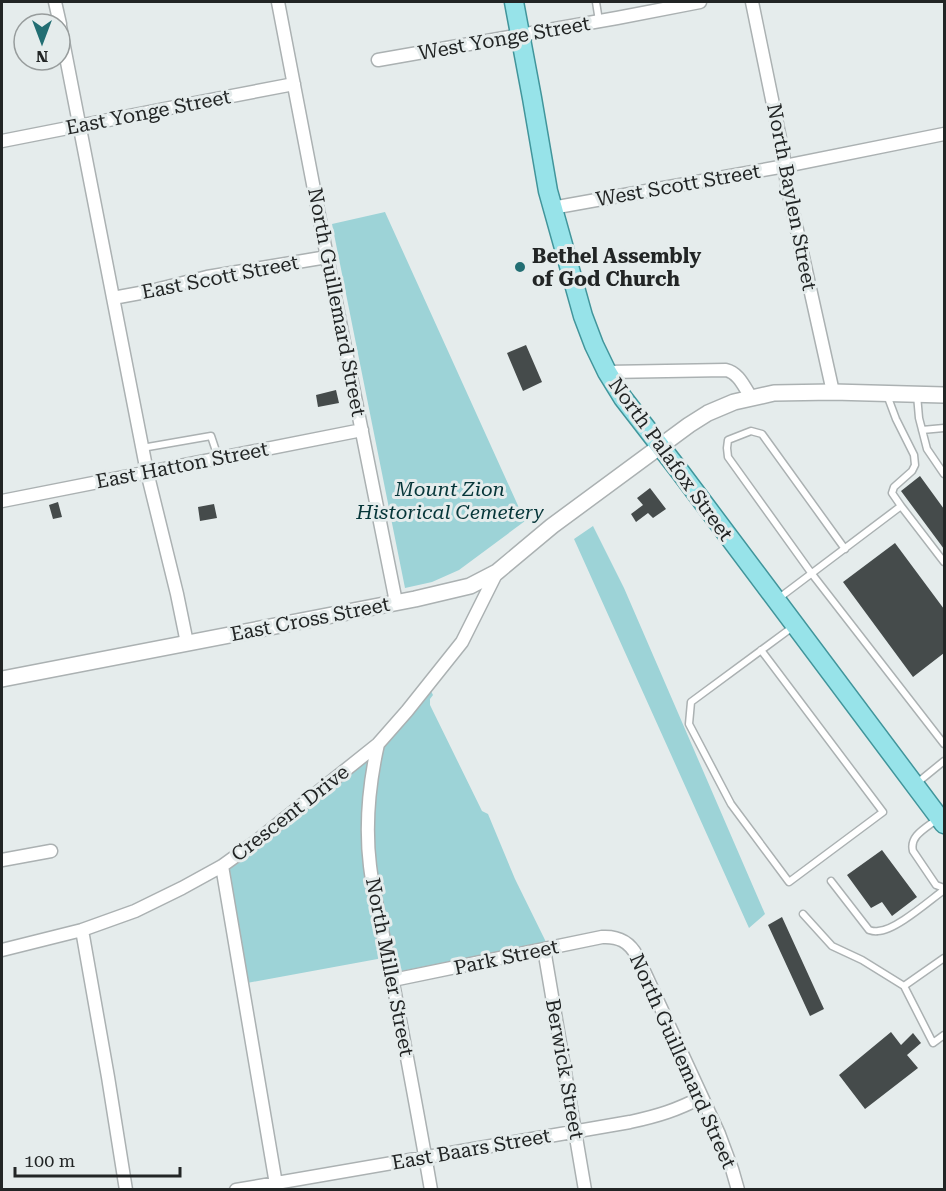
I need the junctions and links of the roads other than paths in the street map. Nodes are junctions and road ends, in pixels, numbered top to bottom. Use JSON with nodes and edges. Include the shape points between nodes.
{"nodes":[{"id":1,"x":278,"y":2,"type":"edge"},
{"id":2,"x":514,"y":2,"type":"edge"},
{"id":3,"x":596,"y":2,"type":"edge"},
{"id":4,"x":700,"y":2,"type":"edge"},
{"id":5,"x":752,"y":2,"type":"edge"},
{"id":6,"x":599,"y":21,"type":"junction"},
{"id":7,"x":520,"y":35,"type":"junction"},
{"id":8,"x":378,"y":60,"type":"dead end"},
{"id":9,"x":69,"y":72,"type":"edge"},
{"id":10,"x":294,"y":84,"type":"junction"},
{"id":11,"x":79,"y":126,"type":"junction"},
{"id":12,"x":945,"y":134,"type":"edge"},
{"id":13,"x":2,"y":141,"type":"edge"},
{"id":14,"x":784,"y":166,"type":"junction"},
{"id":15,"x":552,"y":208,"type":"junction"},
{"id":16,"x":327,"y":256,"type":"junction"},
{"id":17,"x":113,"y":298,"type":"junction"},
{"id":18,"x":608,"y":372,"type":"junction"},
{"id":19,"x":833,"y":392,"type":"junction"},
{"id":20,"x":887,"y":394,"type":"junction"},
{"id":21,"x":917,"y":394,"type":"junction"},
{"id":22,"x":945,"y":395,"type":"edge"},
{"id":23,"x":751,"y":397,"type":"junction"},
{"id":24,"x":945,"y":429,"type":"edge"},
{"id":25,"x":362,"y":430,"type":"junction"},
{"id":26,"x":922,"y":430,"type":"junction"},
{"id":27,"x":659,"y":446,"type":"junction"},
{"id":28,"x":142,"y":448,"type":"junction"},
{"id":29,"x":218,"y":457,"type":"junction"},
{"id":30,"x":147,"y":472,"type":"junction"},
{"id":31,"x":945,"y":474,"type":"edge"},
{"id":32,"x":2,"y":501,"type":"edge"},
{"id":33,"x":901,"y":506,"type":"junction"},
{"id":34,"x":845,"y":549,"type":"junction"},
{"id":35,"x":945,"y":562,"type":"edge"},
{"id":36,"x":497,"y":572,"type":"junction"},
{"id":37,"x":812,"y":574,"type":"junction"},
{"id":38,"x":776,"y":600,"type":"junction"},
{"id":39,"x":396,"y":602,"type":"junction"},
{"id":40,"x":795,"y":626,"type":"junction"},
{"id":41,"x":187,"y":643,"type":"junction"},
{"id":42,"x":761,"y":650,"type":"junction"},
{"id":43,"x":2,"y":679,"type":"edge"},
{"id":44,"x":378,"y":744,"type":"junction"},
{"id":45,"x":945,"y":744,"type":"edge"},
{"id":46,"x":945,"y":761,"type":"edge"},
{"id":47,"x":915,"y":784,"type":"junction"},
{"id":48,"x":942,"y":820,"type":"edge"},
{"id":49,"x":51,"y":851,"type":"dead end"},
{"id":50,"x":2,"y":860,"type":"edge"},
{"id":51,"x":222,"y":866,"type":"junction"},
{"id":52,"x":831,"y":881,"type":"dead end"},
{"id":53,"x":945,"y":889,"type":"edge"},
{"id":54,"x":803,"y":914,"type":"dead end"},
{"id":55,"x":82,"y":930,"type":"junction"},
{"id":56,"x":620,"y":938,"type":"joint"},
{"id":57,"x":544,"y":949,"type":"junction"},
{"id":58,"x":2,"y":950,"type":"edge"},
{"id":59,"x":945,"y":958,"type":"edge"},
{"id":60,"x":393,"y":980,"type":"junction"},
{"id":61,"x":904,"y":986,"type":"junction"},
{"id":62,"x":945,"y":1035,"type":"edge"},
{"id":63,"x":702,"y":1097,"type":"junction"},
{"id":64,"x":575,"y":1131,"type":"junction"},
{"id":65,"x":425,"y":1157,"type":"junction"},
{"id":66,"x":277,"y":1186,"type":"edge"},
{"id":67,"x":126,"y":1190,"type":"edge"},
{"id":68,"x":236,"y":1190,"type":"edge"},
{"id":69,"x":431,"y":1190,"type":"edge"},
{"id":70,"x":585,"y":1190,"type":"edge"},
{"id":71,"x":738,"y":1190,"type":"edge"}],
"edges":[{"from":1,"to":10,"type":"street","name":"North Guillemard Street"},
{"from":2,"to":7,"type":"main road","name":"North Palafox Street"},
{"from":3,"to":6,"type":"lane"},
{"from":4,"to":6,"type":"street","name":"West Yonge Street"},
{"from":5,"to":14,"type":"street","name":"North Baylen Street"},
{"from":6,"to":7,"type":"street","name":"West Yonge Street"},
{"from":7,"to":8,"type":"street","name":"West Yonge Street"},
{"from":7,"to":15,"type":"main road","name":"North Palafox Street"},
{"from":9,"to":11,"type":"street"},
{"from":10,"to":11,"type":"street","name":"East Yonge Street"},
{"from":10,"to":16,"type":"street","name":"North Guillemard Street"},
{"from":11,"to":13,"type":"street","name":"East Yonge Street"},
{"from":11,"to":17,"type":"street"},
{"from":12,"to":14,"type":"street","name":"West Scott Street"},
{"from":14,"to":15,"type":"street","name":"West Scott Street"},
{"from":14,"to":19,"type":"street","name":"North Baylen Street"},
{"from":15,"to":18,"type":"main road","name":"North Palafox Street","via":[[582,316]]},
{"from":16,"to":17,"type":"street","name":"East Scott Street"},
{"from":16,"to":25,"type":"street","name":"North Guillemard Street"},
{"from":17,"to":28,"type":"street"},
{"from":18,"to":23,"type":"street","via":[[732,371]]},
{"from":18,"to":27,"type":"main road","name":"North Palafox Street"},
{"from":19,"to":20,"type":"street","name":"East Cross Street"},
{"from":19,"to":23,"type":"street","name":"East Cross Street"},
{"from":20,"to":21,"type":"street","name":"East Cross Street"},
{"from":20,"to":33,"type":"lane","via":[[914,455],[912,471],[892,493]]},
{"from":21,"to":22,"type":"street","name":"East Cross Street"},
{"from":21,"to":26,"type":"lane"},
{"from":23,"to":27,"type":"street","name":"East Cross Street","via":[[708,413]]},
{"from":24,"to":26,"type":"lane"},
{"from":25,"to":29,"type":"street","name":"East Hatton Street"},
{"from":25,"to":39,"type":"street","name":"North Guillemard Street"},
{"from":26,"to":31,"type":"lane","via":[[927,449]]},
{"from":27,"to":36,"type":"street","name":"East Cross Street"},
{"from":27,"to":38,"type":"main road","name":"North Palafox Street"},
{"from":28,"to":29,"type":"lane","via":[[211,436]]},
{"from":28,"to":30,"type":"street"},
{"from":29,"to":30,"type":"street","name":"East Hatton Street"},
{"from":30,"to":32,"type":"street","name":"East Hatton Street"},
{"from":30,"to":41,"type":"street"},
{"from":33,"to":34,"type":"lane"},
{"from":33,"to":35,"type":"lane"},
{"from":34,"to":37,"type":"lane"},
{"from":34,"to":37,"type":"lane","via":[[762,434],[751,431],[728,440],[728,457]]},
{"from":36,"to":39,"type":"street","name":"East Cross Street","via":[[470,585]]},
{"from":36,"to":44,"type":"street","name":"Crescent Drive","via":[[462,642]]},
{"from":37,"to":38,"type":"lane"},
{"from":37,"to":45,"type":"lane"},
{"from":38,"to":40,"type":"main road","name":"North Palafox Street"},
{"from":39,"to":41,"type":"street","name":"East Cross Street"},
{"from":40,"to":42,"type":"lane"},
{"from":40,"to":47,"type":"main road","name":"North Palafox Street"},
{"from":41,"to":43,"type":"street","name":"East Cross Street"},
{"from":42,"to":42,"type":"lane","via":[[691,702],[689,724],[731,804],[789,882],[883,812]]},
{"from":44,"to":51,"type":"street","name":"Crescent Drive"},
{"from":44,"to":60,"type":"street","name":"North Miller Street","via":[[372,770],[368,835],[375,896]]},
{"from":46,"to":47,"type":"lane"},
{"from":47,"to":48,"type":"main road","name":"North Palafox Street"},
{"from":48,"to":53,"type":"lane","via":[[915,837],[912,846],[936,885]]},
{"from":49,"to":50,"type":"street"},
{"from":51,"to":55,"type":"street","name":"Crescent Drive","via":[[135,911]]},
{"from":51,"to":66,"type":"street"},
{"from":52,"to":53,"type":"lane","via":[[869,930],[880,932]]},
{"from":54,"to":61,"type":"lane","via":[[832,946]]},
{"from":55,"to":58,"type":"street","name":"Crescent Drive"},
{"from":55,"to":67,"type":"street"},
{"from":56,"to":57,"type":"street","name":"Park Street","via":[[602,937]]},
{"from":56,"to":63,"type":"street","name":"North Guillemard Street","via":[[637,956]]},
{"from":57,"to":60,"type":"street","name":"Park Street"},
{"from":57,"to":64,"type":"street","name":"Berwick Street"},
{"from":59,"to":61,"type":"lane"},
{"from":60,"to":65,"type":"street","name":"North Miller Street"},
{"from":61,"to":62,"type":"lane","via":[[933,1043]]},
{"from":63,"to":64,"type":"street","name":"East Baars Street","via":[[663,1114]]},
{"from":63,"to":71,"type":"street","name":"North Guillemard Street"},
{"from":64,"to":65,"type":"street","name":"East Baars Street"},
{"from":64,"to":70,"type":"street","name":"Berwick Street"},
{"from":65,"to":66,"type":"street","name":"East Baars Street"},
{"from":65,"to":69,"type":"street","name":"North Miller Street"},
{"from":66,"to":68,"type":"street","name":"East Baars Street"}]}
